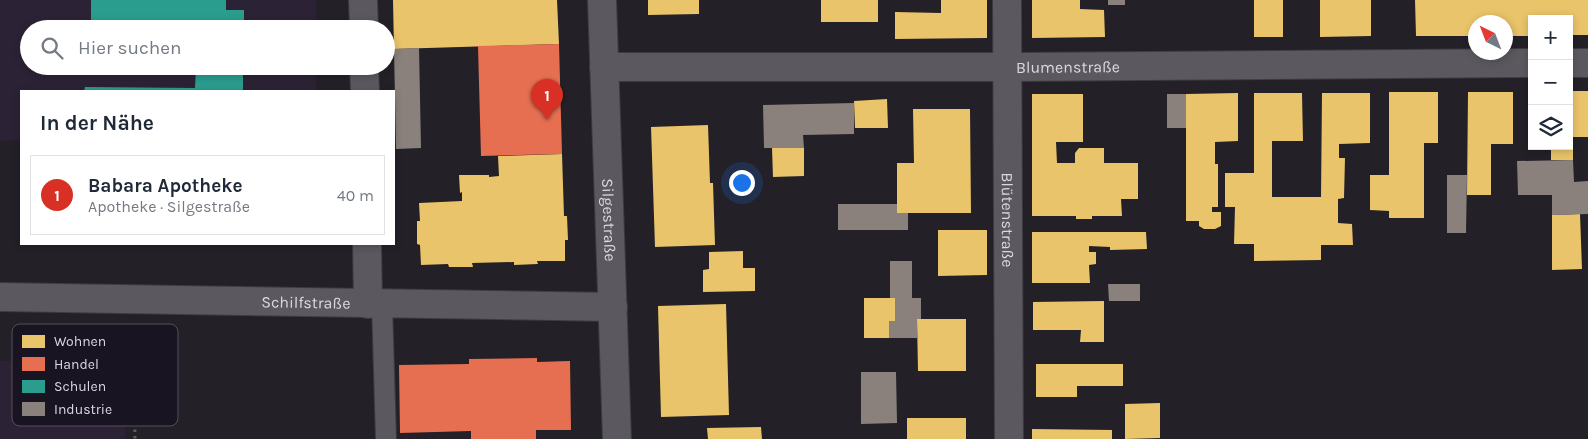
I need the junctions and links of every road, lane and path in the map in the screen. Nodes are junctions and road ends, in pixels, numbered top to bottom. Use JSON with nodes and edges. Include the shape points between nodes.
{"nodes":[{"id":1,"x":363,"y":0,"type":"edge"},
{"id":2,"x":602,"y":0,"type":"edge"},
{"id":3,"x":1007,"y":0,"type":"edge"},
{"id":4,"x":364,"y":20,"type":"edge"},
{"id":5,"x":1528,"y":63,"type":"edge"},
{"id":6,"x":1573,"y":63,"type":"edge"},
{"id":7,"x":1588,"y":63,"type":"edge"},
{"id":8,"x":604,"y":67,"type":"junction"},
{"id":9,"x":1008,"y":67,"type":"junction"},
{"id":10,"x":364,"y":75,"type":"edge"},
{"id":11,"x":365,"y":90,"type":"edge"},
{"id":12,"x":367,"y":245,"type":"edge"},
{"id":13,"x":0,"y":297,"type":"edge"},
{"id":14,"x":133,"y":299,"type":"junction"},
{"id":15,"x":375,"y":304,"type":"junction"},
{"id":16,"x":613,"y":307,"type":"junction"},
{"id":17,"x":133,"y":324,"type":"edge"},
{"id":18,"x":135,"y":426,"type":"edge"},
{"id":19,"x":135,"y":439,"type":"edge"},
{"id":20,"x":386,"y":439,"type":"edge"},
{"id":21,"x":617,"y":439,"type":"edge"},
{"id":22,"x":1009,"y":439,"type":"edge"}],
"edges":[{"from":1,"to":4,"type":"street"},
{"from":2,"to":8,"type":"street","name":"Silgestraße"},
{"from":3,"to":9,"type":"street","name":"Blütenstraße"},
{"from":5,"to":9,"type":"street","name":"Blumenstraße"},
{"from":6,"to":7,"type":"street"},
{"from":8,"to":9,"type":"street","name":"Blumenstraße"},
{"from":8,"to":16,"type":"street","name":"Silgestraße"},
{"from":9,"to":22,"type":"street","name":"Blütenstraße"},
{"from":10,"to":11,"type":"street"},
{"from":12,"to":15,"type":"street"},
{"from":13,"to":14,"type":"street","name":"Schilfstraße"},
{"from":14,"to":15,"type":"street","name":"Schilfstraße"},
{"from":14,"to":17,"type":"path"},
{"from":15,"to":16,"type":"street","name":"Schilfstraße"},
{"from":15,"to":20,"type":"lane"},
{"from":16,"to":21,"type":"street","name":"Silgestraße"},
{"from":18,"to":19,"type":"path"}]}
